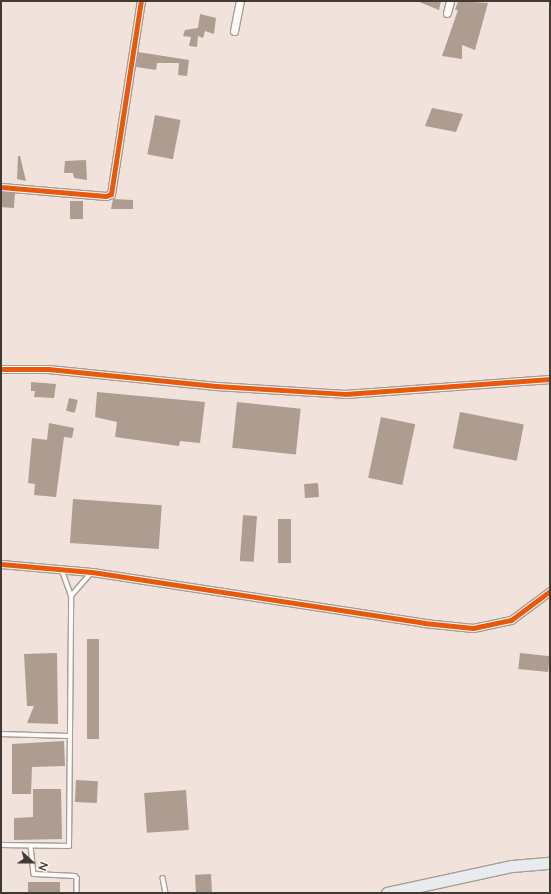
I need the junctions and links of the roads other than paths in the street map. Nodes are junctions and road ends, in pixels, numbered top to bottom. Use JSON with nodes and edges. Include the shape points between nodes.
{"nodes":[{"id":1,"x":141,"y":1,"type":"edge"},
{"id":2,"x":240,"y":1,"type":"edge"},
{"id":3,"x":450,"y":1,"type":"edge"},
{"id":4,"x":447,"y":13,"type":"dead end"},
{"id":5,"x":234,"y":31,"type":"dead end"},
{"id":6,"x":1,"y":187,"type":"edge"},
{"id":7,"x":1,"y":369,"type":"edge"},
{"id":8,"x":550,"y":379,"type":"edge"},
{"id":9,"x":1,"y":564,"type":"edge"},
{"id":10,"x":60,"y":569,"type":"junction"},
{"id":11,"x":92,"y":572,"type":"junction"},
{"id":12,"x":550,"y":591,"type":"edge"},
{"id":13,"x":72,"y":596,"type":"junction"},
{"id":14,"x":1,"y":734,"type":"edge"},
{"id":15,"x":69,"y":736,"type":"junction"},
{"id":16,"x":1,"y":845,"type":"edge"},
{"id":17,"x":31,"y":846,"type":"junction"},
{"id":18,"x":550,"y":863,"type":"edge"},
{"id":19,"x":163,"y":878,"type":"dead end"},
{"id":20,"x":77,"y":893,"type":"edge"},
{"id":21,"x":166,"y":893,"type":"edge"},
{"id":22,"x":387,"y":893,"type":"edge"}],
"edges":[{"from":1,"to":6,"type":"street","via":[[111,194],[106,196]]},
{"from":2,"to":5,"type":"street"},
{"from":3,"to":4,"type":"street"},
{"from":7,"to":8,"type":"street","via":[[48,369],[216,386],[345,394]]},
{"from":9,"to":10,"type":"street"},
{"from":10,"to":11,"type":"street"},
{"from":10,"to":13,"type":"lane"},
{"from":11,"to":12,"type":"street","via":[[401,620],[473,628],[511,620]]},
{"from":11,"to":13,"type":"lane"},
{"from":13,"to":15,"type":"lane"},
{"from":14,"to":15,"type":"lane"},
{"from":15,"to":17,"type":"lane","via":[[68,846]]},
{"from":16,"to":17,"type":"lane"},
{"from":17,"to":20,"type":"lane","via":[[34,874],[75,876],[78,878]]},
{"from":18,"to":22,"type":"main road","via":[[512,866]]},
{"from":19,"to":21,"type":"lane"}]}
